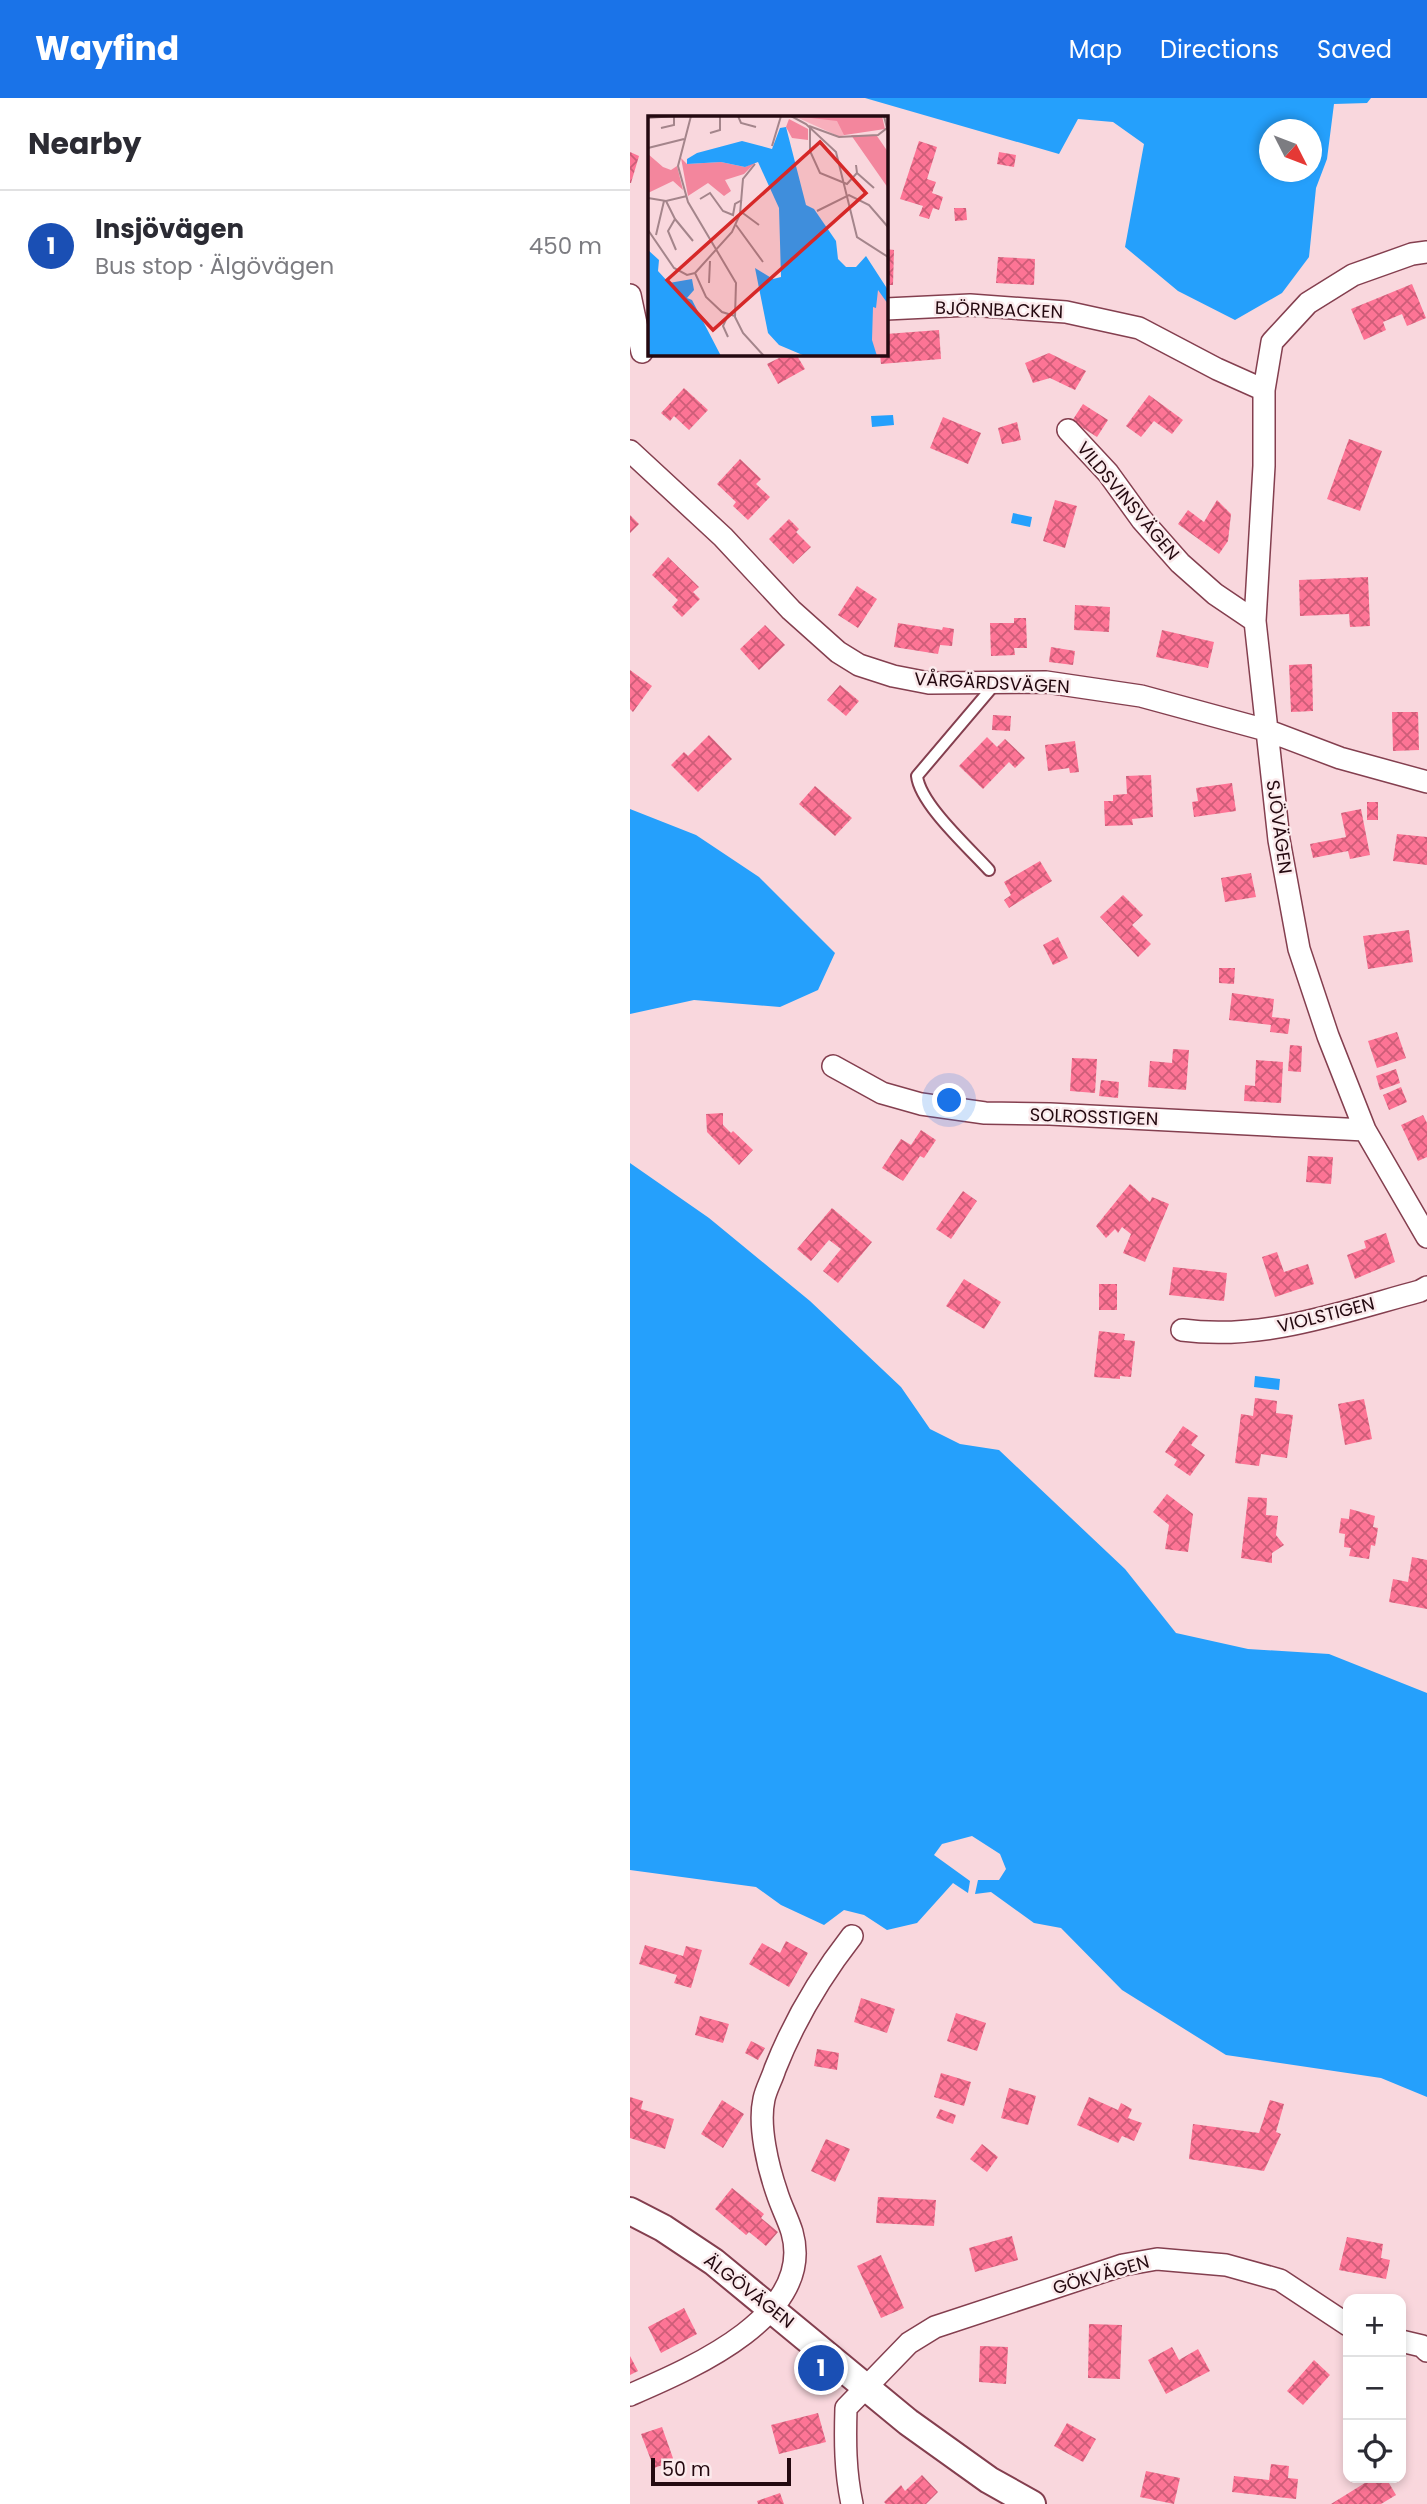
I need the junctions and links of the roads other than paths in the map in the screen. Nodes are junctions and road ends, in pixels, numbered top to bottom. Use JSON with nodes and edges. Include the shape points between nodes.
{"nodes":[{"id":1,"x":1427,"y":252,"type":"edge"},
{"id":2,"x":630,"y":295,"type":"edge"},
{"id":3,"x":887,"y":309,"type":"edge"},
{"id":4,"x":640,"y":355,"type":"edge"},
{"id":5,"x":1264,"y":390,"type":"junction"},
{"id":6,"x":1068,"y":430,"type":"dead end"},
{"id":7,"x":630,"y":451,"type":"edge"},
{"id":8,"x":1255,"y":621,"type":"junction"},
{"id":9,"x":996,"y":682,"type":"junction"},
{"id":10,"x":1266,"y":730,"type":"junction"},
{"id":11,"x":1427,"y":782,"type":"edge"},
{"id":12,"x":989,"y":870,"type":"dead end"},
{"id":13,"x":833,"y":1066,"type":"dead end"},
{"id":14,"x":1365,"y":1130,"type":"junction"},
{"id":15,"x":1427,"y":1237,"type":"edge"},
{"id":16,"x":1427,"y":1287,"type":"edge"},
{"id":17,"x":1182,"y":1330,"type":"dead end"},
{"id":18,"x":852,"y":1936,"type":"dead end"},
{"id":19,"x":630,"y":2211,"type":"edge"},
{"id":20,"x":773,"y":2308,"type":"junction"},
{"id":21,"x":1343,"y":2322,"type":"edge"},
{"id":22,"x":1406,"y":2343,"type":"edge"},
{"id":23,"x":1427,"y":2351,"type":"edge"},
{"id":24,"x":866,"y":2386,"type":"junction"},
{"id":25,"x":630,"y":2395,"type":"edge"},
{"id":26,"x":852,"y":2504,"type":"edge"},
{"id":27,"x":1032,"y":2504,"type":"edge"}],
"edges":[{"from":1,"to":5,"type":"street","name":"SJÖVÄGEN","via":[[1353,275],[1308,303],[1272,342]]},
{"from":2,"to":4,"type":"street"},
{"from":3,"to":5,"type":"street","name":"BJÖRNBACKEN","via":[[970,305],[1066,312],[1139,328]]},
{"from":5,"to":8,"type":"street","name":"SJÖVÄGEN"},
{"from":6,"to":8,"type":"street","name":"VILDSVINSVÄGEN","via":[[1180,564]]},
{"from":7,"to":9,"type":"street","name":"VÅRGÄRDSVÄGEN","via":[[723,537],[791,610],[859,665],[929,683]]},
{"from":8,"to":10,"type":"street","name":"SJÖVÄGEN"},
{"from":9,"to":10,"type":"street","name":"VÅRGÄRDSVÄGEN","via":[[1046,681],[1141,696]]},
{"from":9,"to":12,"type":"lane","via":[[917,776],[930,805]]},
{"from":10,"to":11,"type":"street","name":"VÅRGÄRDSVÄGEN","via":[[1340,758]]},
{"from":10,"to":14,"type":"street","name":"SJÖVÄGEN","via":[[1279,841],[1300,949]]},
{"from":13,"to":14,"type":"street","name":"SOLROSSTIGEN","via":[[881,1093],[985,1113]]},
{"from":14,"to":15,"type":"street","name":"SJÖVÄGEN"},
{"from":16,"to":17,"type":"street","name":"VIOLSTIGEN","via":[[1284,1328],[1213,1334]]},
{"from":18,"to":20,"type":"street","via":[[818,1982],[784,2046],[764,2100],[764,2142],[795,2251],[789,2284]]},
{"from":19,"to":20,"type":"street","name":"ÄLGÖVÄGEN","via":[[714,2262]]},
{"from":20,"to":24,"type":"street","name":"ÄLGÖVÄGEN"},
{"from":20,"to":25,"type":"street","via":[[706,2358]]},
{"from":21,"to":24,"type":"street","name":"GÖKVÄGEN","via":[[1280,2280],[1226,2265],[1157,2259],[1123,2265],[935,2328],[909,2343]]},
{"from":22,"to":23,"type":"street"},
{"from":24,"to":26,"type":"street","name":"GÖKVÄGEN","via":[[846,2407],[846,2477]]},
{"from":24,"to":27,"type":"street","name":"ÄLGÖVÄGEN","via":[[954,2456]]}]}
